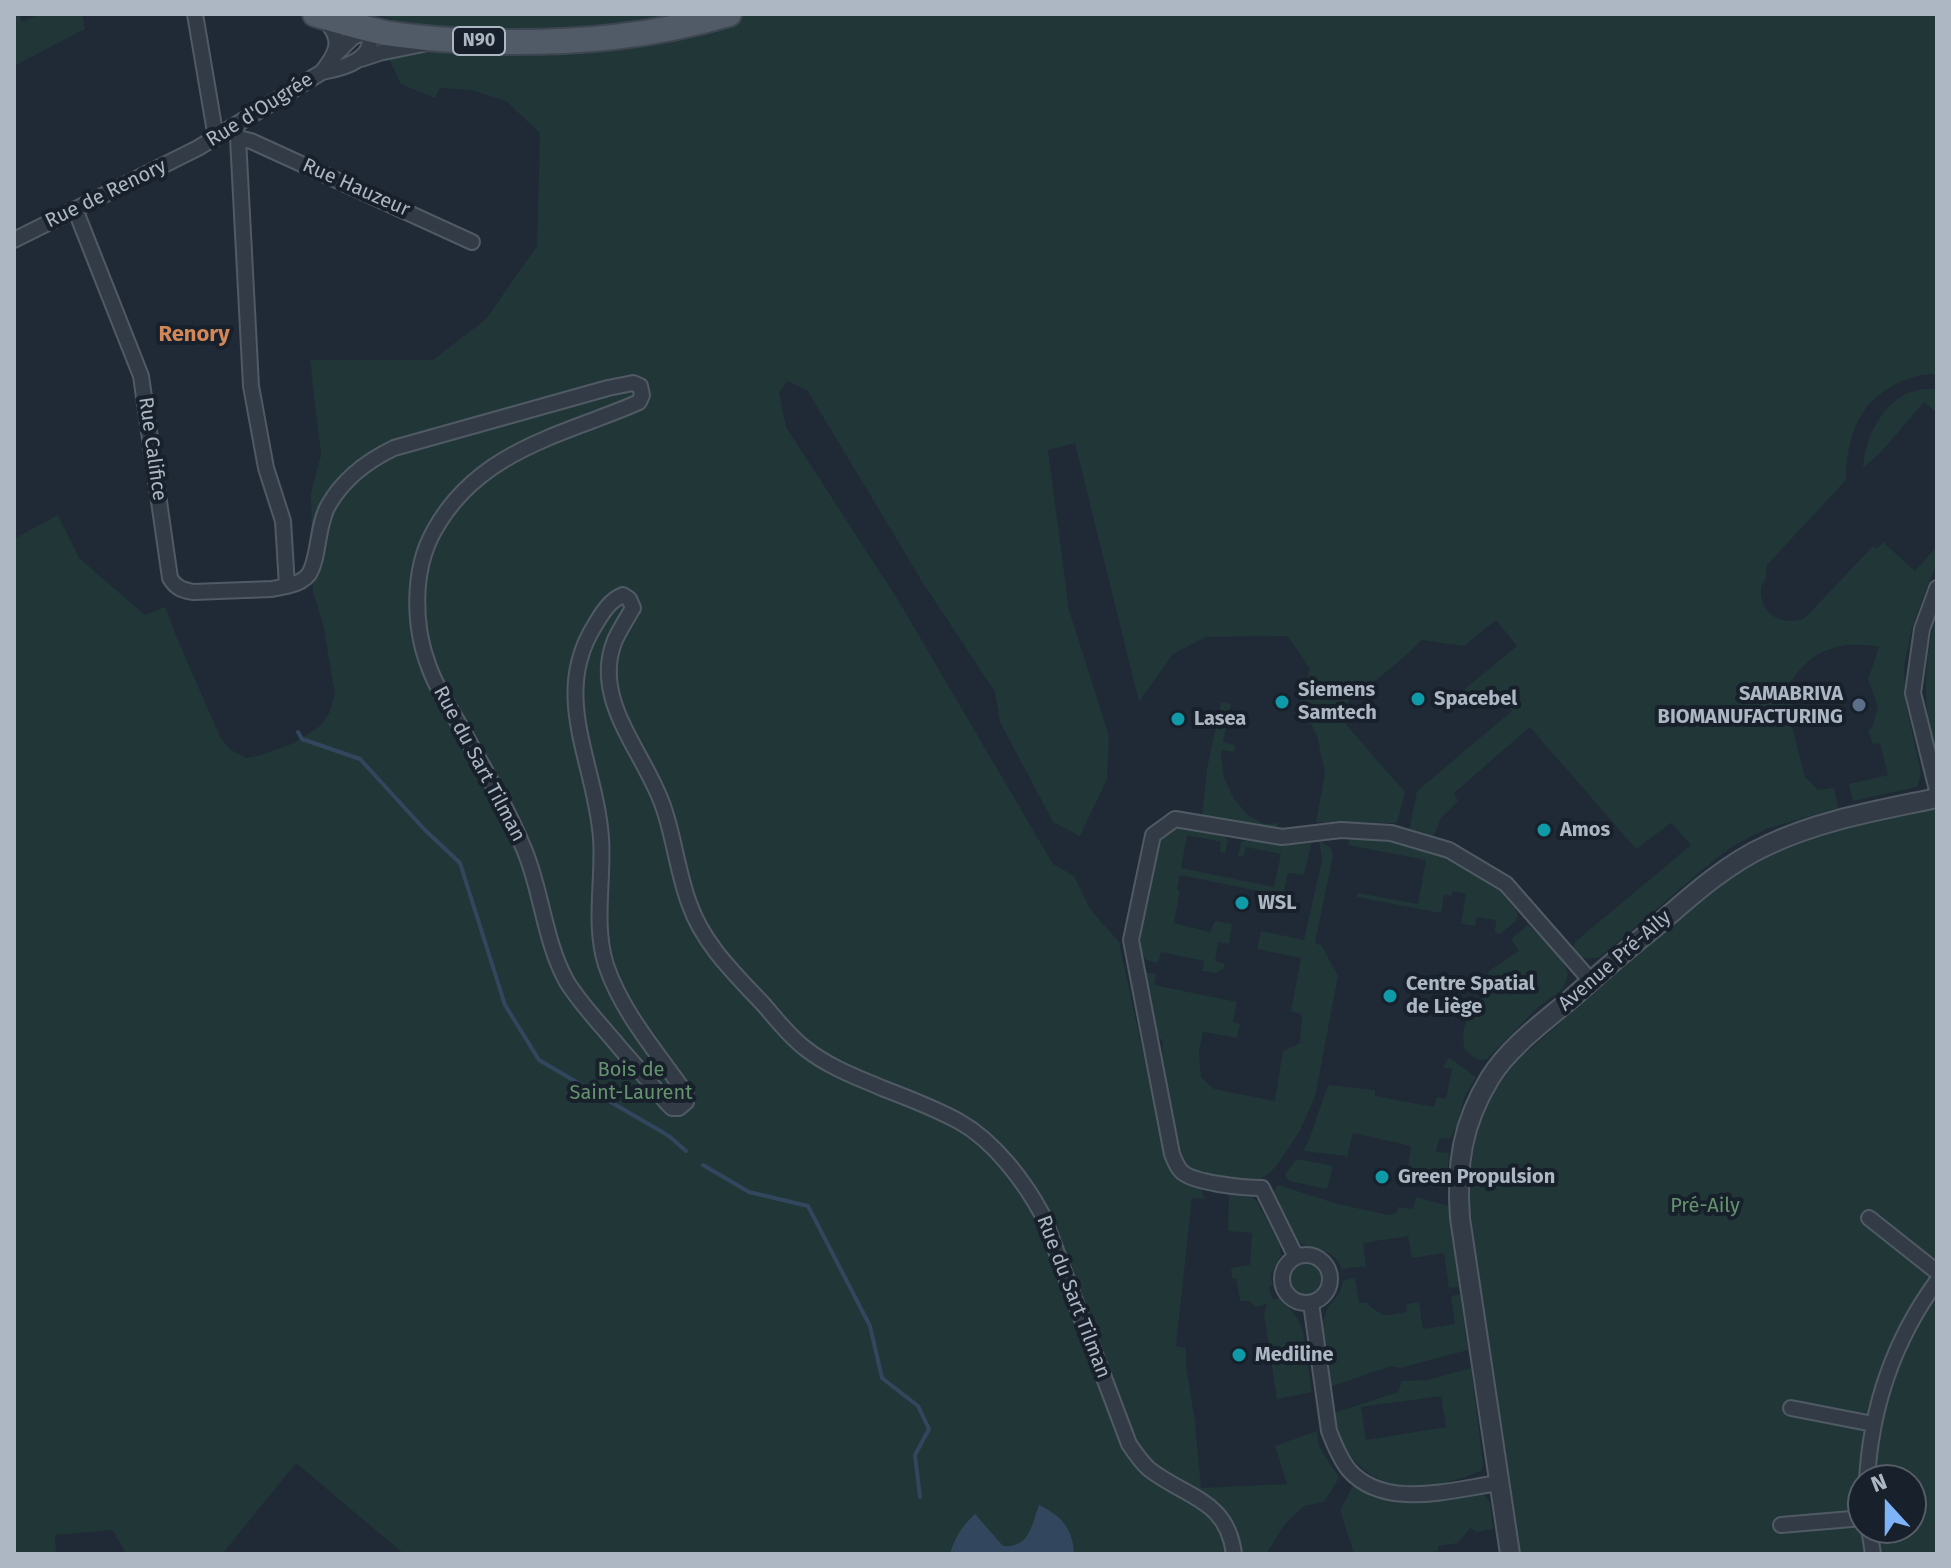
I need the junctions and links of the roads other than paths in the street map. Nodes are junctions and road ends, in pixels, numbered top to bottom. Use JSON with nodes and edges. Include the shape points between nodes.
{"nodes":[{"id":1,"x":195,"y":14,"type":"edge"},
{"id":2,"x":729,"y":14,"type":"edge"},
{"id":3,"x":318,"y":15,"type":"edge"},
{"id":4,"x":368,"y":29,"type":"junction"},
{"id":5,"x":444,"y":40,"type":"junction"},
{"id":6,"x":334,"y":56,"type":"junction"},
{"id":7,"x":354,"y":62,"type":"junction"},
{"id":8,"x":322,"y":72,"type":"junction"},
{"id":9,"x":236,"y":132,"type":"junction"},
{"id":10,"x":216,"y":138,"type":"junction"},
{"id":11,"x":198,"y":148,"type":"joint"},
{"id":12,"x":75,"y":209,"type":"junction"},
{"id":13,"x":14,"y":240,"type":"edge"},
{"id":14,"x":472,"y":242,"type":"dead end"},
{"id":15,"x":287,"y":586,"type":"junction"},
{"id":16,"x":1937,"y":588,"type":"edge"},
{"id":17,"x":1937,"y":790,"type":"edge"},
{"id":18,"x":1937,"y":798,"type":"edge"},
{"id":19,"x":1591,"y":981,"type":"junction"},
{"id":20,"x":1869,"y":1218,"type":"dead end"},
{"id":21,"x":1296,"y":1257,"type":"junction"},
{"id":22,"x":1937,"y":1272,"type":"edge"},
{"id":23,"x":1937,"y":1281,"type":"edge"},
{"id":24,"x":1311,"y":1303,"type":"junction"},
{"id":25,"x":1791,"y":1408,"type":"dead end"},
{"id":26,"x":1873,"y":1424,"type":"junction"},
{"id":27,"x":1869,"y":1464,"type":"edge"},
{"id":28,"x":1500,"y":1483,"type":"junction"},
{"id":29,"x":1847,"y":1519,"type":"edge"},
{"id":30,"x":1781,"y":1525,"type":"dead end"},
{"id":31,"x":1234,"y":1554,"type":"edge"},
{"id":32,"x":1510,"y":1554,"type":"edge"}],
"edges":[{"from":1,"to":10,"type":"street"},
{"from":2,"to":5,"type":"main road","name":"Rue d'Ougrée","number":"N90","via":[[590,41]]},
{"from":3,"to":4,"type":"main road","number":"N90"},
{"from":3,"to":6,"type":"street","via":[[335,33]]},
{"from":4,"to":5,"type":"main road","name":"Rue d'Ougrée","number":"N90"},
{"from":4,"to":6,"type":"street","name":"Rue d'Ougrée"},
{"from":4,"to":7,"type":"street","via":[[369,49]]},
{"from":5,"to":7,"type":"street","name":"Rue d'Ougrée"},
{"from":6,"to":8,"type":"street","name":"Rue d'Ougrée"},
{"from":7,"to":8,"type":"street","name":"Rue d'Ougrée"},
{"from":8,"to":9,"type":"street","name":"Rue d'Ougrée"},
{"from":9,"to":10,"type":"street","name":"Rue d'Ougrée"},
{"from":9,"to":14,"type":"street","name":"Rue Hauzeur"},
{"from":9,"to":15,"type":"street","via":[[251,386],[264,460],[283,521]]},
{"from":10,"to":11,"type":"street","name":"Rue d'Ougrée"},
{"from":11,"to":12,"type":"street","name":"Rue de Renory"},
{"from":12,"to":13,"type":"street","name":"Rue de Renory"},
{"from":12,"to":15,"type":"street","name":"Rue Califice","via":[[141,376],[174,586],[193,592]]},
{"from":15,"to":31,"type":"street","name":"Rue du Sart Tilman","via":[[311,571],[319,528],[341,486],[375,457],[608,388],[640,386],[639,402],[528,446],[475,479],[434,531],[418,588],[428,666],[517,832],[566,980],[667,1103],[679,1108],[686,1102],[686,1094],[620,997],[601,940],[602,840],[575,696],[582,649],[601,616],[623,595],[633,608],[610,657],[610,691],[663,806],[682,884],[699,927],[804,1048],[845,1072],[962,1123],[1017,1175],[1043,1216],[1129,1444],[1148,1468],[1214,1510],[1227,1526]]},
{"from":16,"to":17,"type":"street","via":[[1922,629],[1913,693]]},
{"from":18,"to":19,"type":"street","name":"Avenue Pré-Aily","via":[[1822,823],[1767,845],[1695,893]]},
{"from":19,"to":21,"type":"street","via":[[1506,884],[1449,850],[1391,833],[1341,830],[1282,837],[1175,819],[1153,835],[1131,940],[1172,1154],[1179,1170],[1193,1179],[1262,1188]]},
{"from":19,"to":28,"type":"street","name":"Avenue Pré-Aily","via":[[1509,1053],[1490,1078],[1469,1120],[1458,1165],[1460,1218]]},
{"from":20,"to":22,"type":"street"},
{"from":21,"to":24,"type":"street","via":[[1284,1268],[1282,1284],[1290,1298]]},
{"from":21,"to":24,"type":"street","via":[[1312,1255],[1329,1270],[1326,1293]]},
{"from":23,"to":26,"type":"street","via":[[1898,1345]]},
{"from":24,"to":28,"type":"street","via":[[1329,1431],[1349,1469],[1376,1488],[1410,1496]]},
{"from":25,"to":26,"type":"street"},
{"from":26,"to":27,"type":"street"},
{"from":28,"to":32,"type":"street","name":"Avenue Pré-Aily"},
{"from":29,"to":30,"type":"street"}]}
